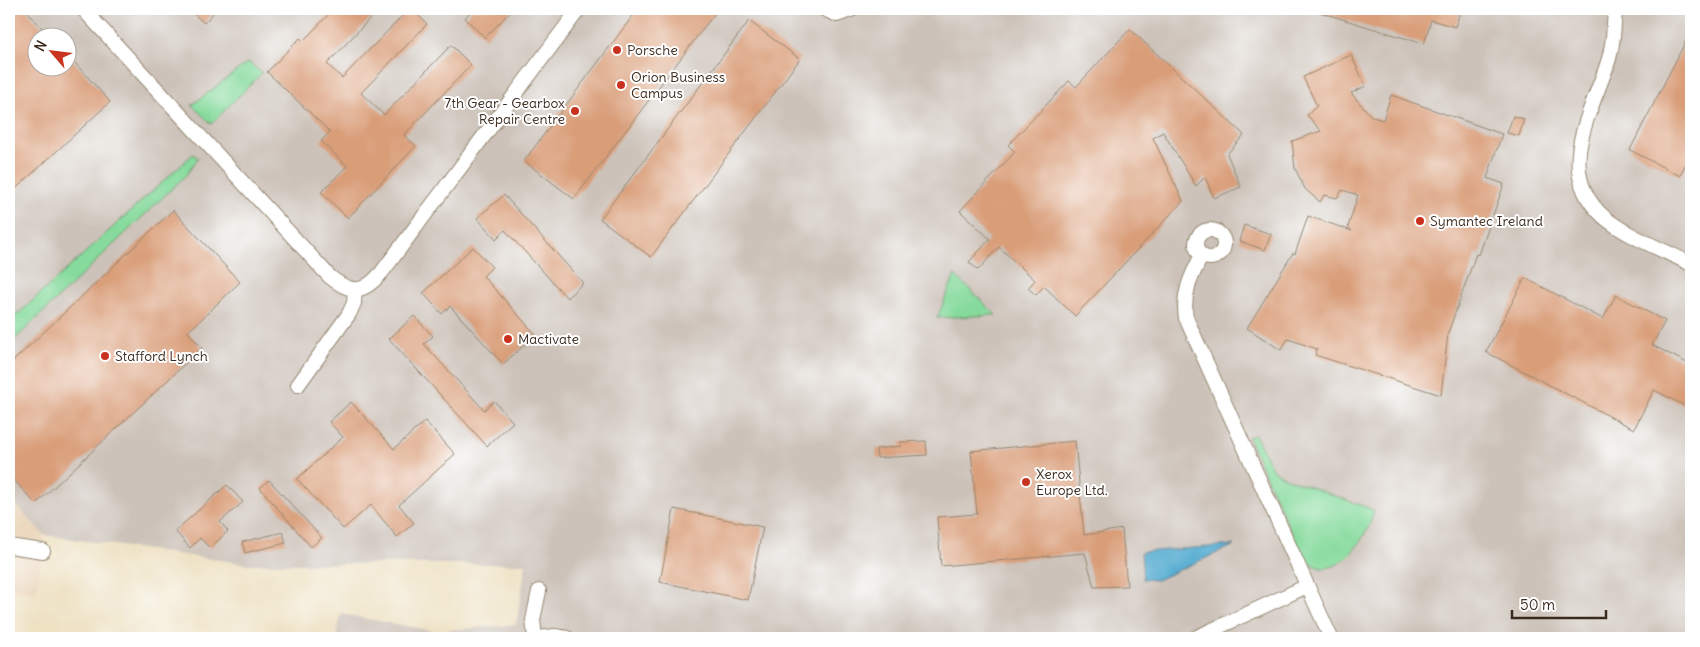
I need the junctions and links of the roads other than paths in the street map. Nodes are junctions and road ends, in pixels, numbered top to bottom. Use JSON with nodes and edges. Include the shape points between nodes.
{"nodes":[{"id":1,"x":84,"y":9,"type":"edge"},
{"id":2,"x":579,"y":9,"type":"edge"},
{"id":3,"x":824,"y":9,"type":"edge"},
{"id":4,"x":853,"y":9,"type":"edge"},
{"id":5,"x":1615,"y":9,"type":"edge"},
{"id":6,"x":1202,"y":255,"type":"dead end"},
{"id":7,"x":1691,"y":264,"type":"edge"},
{"id":8,"x":355,"y":289,"type":"junction"},
{"id":9,"x":298,"y":385,"type":"dead end"},
{"id":10,"x":9,"y":546,"type":"edge"},
{"id":11,"x":43,"y":551,"type":"dead end"},
{"id":12,"x":1308,"y":586,"type":"junction"},
{"id":13,"x":539,"y":591,"type":"dead end"},
{"id":14,"x":535,"y":638,"type":"edge"},
{"id":15,"x":539,"y":638,"type":"edge"},
{"id":16,"x":567,"y":638,"type":"edge"},
{"id":17,"x":1195,"y":638,"type":"edge"},
{"id":18,"x":1331,"y":638,"type":"edge"}],
"edges":[{"from":1,"to":8,"type":"street","via":[[330,277],[341,286]]},
{"from":2,"to":8,"type":"street","via":[[382,272],[370,286]]},
{"from":3,"to":4,"type":"street","via":[[837,15]]},
{"from":5,"to":7,"type":"street","via":[[1608,63],[1579,141],[1581,184],[1591,204],[1604,218]]},
{"from":6,"to":12,"type":"street","via":[[1188,283],[1184,304],[1186,318]]},
{"from":8,"to":9,"type":"street","via":[[349,314]]},
{"from":10,"to":11,"type":"street"},
{"from":12,"to":17,"type":"street"},
{"from":12,"to":18,"type":"street"},
{"from":13,"to":14,"type":"street","via":[[534,620]]},
{"from":15,"to":16,"type":"street"}]}
